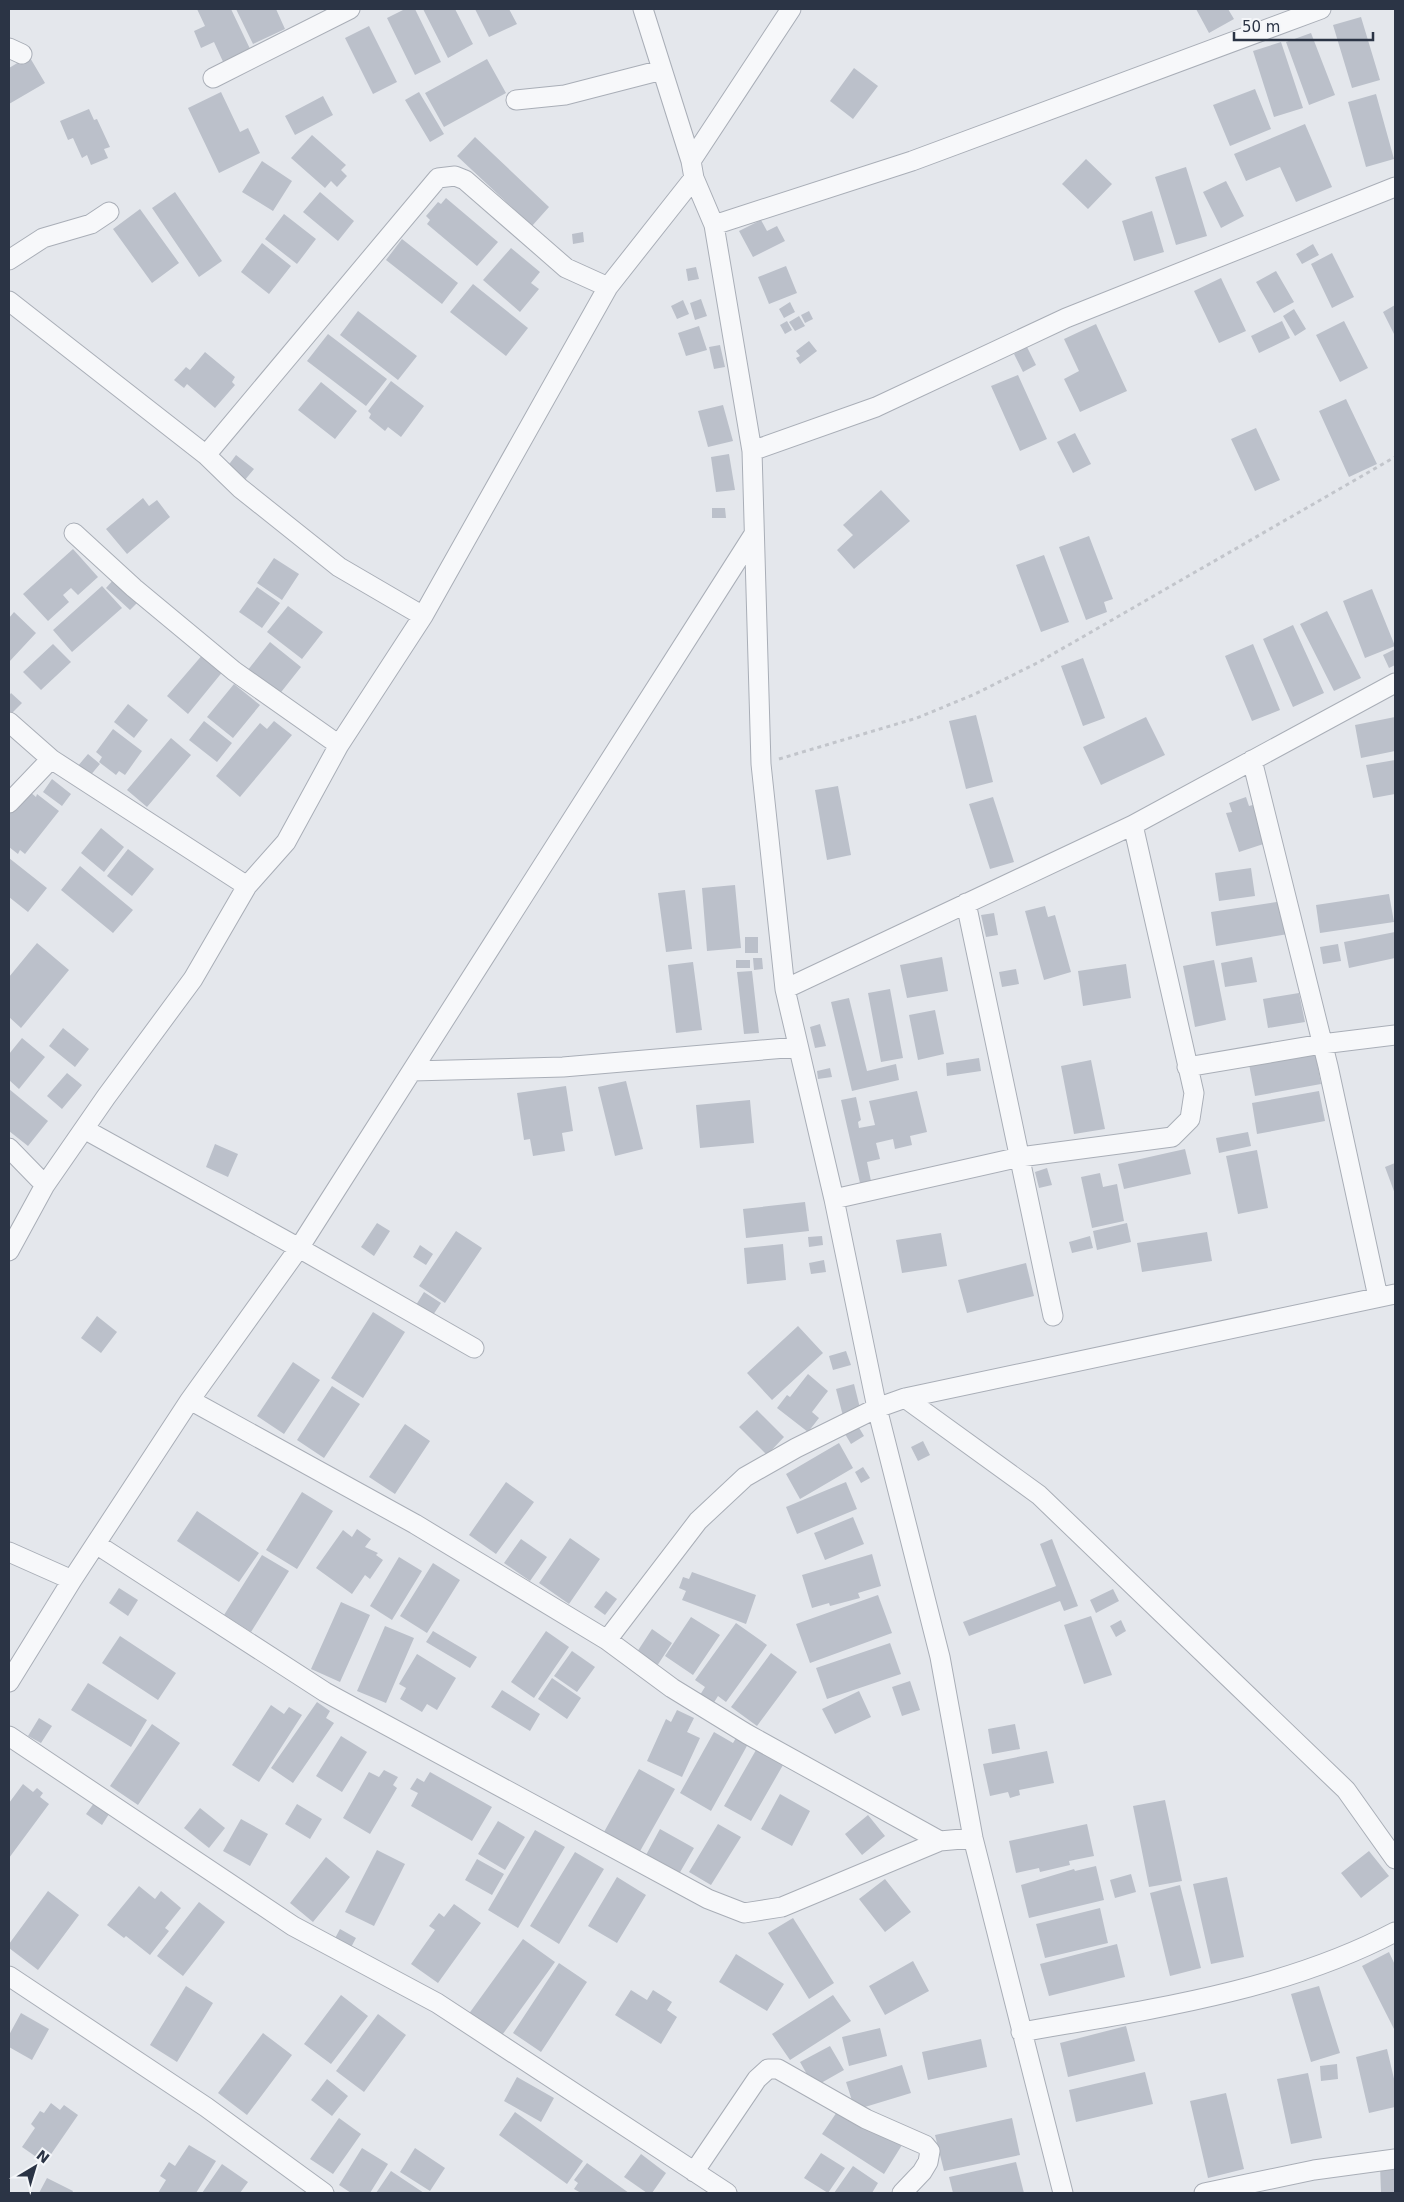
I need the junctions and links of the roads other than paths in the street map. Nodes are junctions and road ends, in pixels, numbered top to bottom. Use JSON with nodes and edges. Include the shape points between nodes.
{"nodes":[{"id":1,"x":350,"y":9,"type":"edge"},
{"id":2,"x":643,"y":9,"type":"edge"},
{"id":3,"x":791,"y":9,"type":"edge"},
{"id":4,"x":1321,"y":9,"type":"edge"},
{"id":5,"x":662,"y":70,"type":"junction"},
{"id":6,"x":212,"y":78,"type":"dead end"},
{"id":7,"x":516,"y":100,"type":"dead end"},
{"id":8,"x":693,"y":170,"type":"junction"},
{"id":9,"x":1395,"y":187,"type":"edge"},
{"id":10,"x":109,"y":212,"type":"dead end"},
{"id":11,"x":714,"y":225,"type":"junction"},
{"id":12,"x":9,"y":260,"type":"edge"},
{"id":13,"x":608,"y":287,"type":"junction"},
{"id":14,"x":9,"y":301,"type":"edge"},
{"id":15,"x":752,"y":451,"type":"junction"},
{"id":16,"x":206,"y":455,"type":"junction"},
{"id":17,"x":74,"y":533,"type":"dead end"},
{"id":18,"x":754,"y":534,"type":"junction"},
{"id":19,"x":423,"y":616,"type":"junction"},
{"id":20,"x":1395,"y":682,"type":"edge"},
{"id":21,"x":9,"y":722,"type":"edge"},
{"id":22,"x":339,"y":745,"type":"junction"},
{"id":23,"x":51,"y":759,"type":"junction"},
{"id":24,"x":1252,"y":760,"type":"junction"},
{"id":25,"x":9,"y":803,"type":"edge"},
{"id":26,"x":1133,"y":825,"type":"junction"},
{"id":27,"x":247,"y":886,"type":"junction"},
{"id":28,"x":966,"y":903,"type":"junction"},
{"id":29,"x":785,"y":989,"type":"junction"},
{"id":30,"x":1395,"y":1035,"type":"edge"},
{"id":31,"x":1322,"y":1044,"type":"junction"},
{"id":32,"x":798,"y":1048,"type":"junction"},
{"id":33,"x":1187,"y":1067,"type":"junction"},
{"id":34,"x":412,"y":1070,"type":"junction"},
{"id":35,"x":84,"y":1129,"type":"junction"},
{"id":36,"x":9,"y":1148,"type":"edge"},
{"id":37,"x":1020,"y":1158,"type":"junction"},
{"id":38,"x":45,"y":1185,"type":"junction"},
{"id":39,"x":834,"y":1199,"type":"junction"},
{"id":40,"x":299,"y":1248,"type":"junction"},
{"id":41,"x":9,"y":1251,"type":"edge"},
{"id":42,"x":1387,"y":1296,"type":"edge"},
{"id":43,"x":1053,"y":1316,"type":"dead end"},
{"id":44,"x":474,"y":1348,"type":"dead end"},
{"id":45,"x":906,"y":1398,"type":"junction"},
{"id":46,"x":190,"y":1400,"type":"junction"},
{"id":47,"x":877,"y":1408,"type":"junction"},
{"id":48,"x":96,"y":1544,"type":"junction"},
{"id":49,"x":9,"y":1552,"type":"edge"},
{"id":50,"x":72,"y":1580,"type":"junction"},
{"id":51,"x":607,"y":1640,"type":"junction"},
{"id":52,"x":9,"y":1682,"type":"edge"},
{"id":53,"x":9,"y":1736,"type":"edge"},
{"id":54,"x":972,"y":1838,"type":"junction"},
{"id":55,"x":940,"y":1841,"type":"junction"},
{"id":56,"x":1395,"y":1859,"type":"edge"},
{"id":57,"x":1395,"y":1932,"type":"edge"},
{"id":58,"x":9,"y":1976,"type":"edge"},
{"id":59,"x":1021,"y":2032,"type":"junction"},
{"id":60,"x":1395,"y":2158,"type":"edge"},
{"id":61,"x":694,"y":2172,"type":"junction"},
{"id":62,"x":1286,"y":2185,"type":"edge"},
{"id":63,"x":324,"y":2193,"type":"edge"},
{"id":64,"x":728,"y":2193,"type":"edge"},
{"id":65,"x":902,"y":2193,"type":"edge"},
{"id":66,"x":1063,"y":2193,"type":"edge"},
{"id":67,"x":1204,"y":2193,"type":"edge"}],
"edges":[{"from":1,"to":6,"type":"street"},
{"from":2,"to":5,"type":"street"},
{"from":3,"to":8,"type":"street"},
{"from":4,"to":11,"type":"street","via":[[912,161]]},
{"from":5,"to":7,"type":"street","via":[[565,95]]},
{"from":5,"to":8,"type":"street"},
{"from":8,"to":11,"type":"street"},
{"from":8,"to":13,"type":"street"},
{"from":9,"to":15,"type":"street","via":[[1066,318],[876,407]]},
{"from":10,"to":12,"type":"street","via":[[91,224],[44,238]]},
{"from":11,"to":15,"type":"street"},
{"from":13,"to":16,"type":"street","via":[[566,268],[465,180],[455,176],[438,178]]},
{"from":13,"to":19,"type":"street"},
{"from":14,"to":16,"type":"street"},
{"from":15,"to":18,"type":"street"},
{"from":16,"to":19,"type":"street","via":[[240,488],[339,567]]},
{"from":17,"to":22,"type":"street","via":[[234,671]]},
{"from":18,"to":29,"type":"street","via":[[762,764]]},
{"from":18,"to":34,"type":"street"},
{"from":19,"to":22,"type":"street"},
{"from":20,"to":24,"type":"street"},
{"from":21,"to":23,"type":"street"},
{"from":22,"to":27,"type":"street","via":[[286,842]]},
{"from":23,"to":25,"type":"street"},
{"from":23,"to":27,"type":"street"},
{"from":24,"to":26,"type":"street"},
{"from":24,"to":31,"type":"street"},
{"from":26,"to":28,"type":"street"},
{"from":26,"to":33,"type":"street"},
{"from":27,"to":35,"type":"street","via":[[193,979]]},
{"from":28,"to":29,"type":"street"},
{"from":28,"to":37,"type":"street"},
{"from":29,"to":32,"type":"street"},
{"from":30,"to":31,"type":"street"},
{"from":31,"to":33,"type":"street"},
{"from":31,"to":42,"type":"street"},
{"from":32,"to":34,"type":"street","via":[[563,1067]]},
{"from":32,"to":39,"type":"street"},
{"from":33,"to":37,"type":"street","via":[[1194,1092],[1190,1119],[1172,1137]]},
{"from":34,"to":40,"type":"street"},
{"from":35,"to":38,"type":"street"},
{"from":35,"to":40,"type":"street"},
{"from":36,"to":38,"type":"street"},
{"from":37,"to":39,"type":"street"},
{"from":37,"to":43,"type":"street"},
{"from":38,"to":41,"type":"street"},
{"from":39,"to":47,"type":"street"},
{"from":40,"to":44,"type":"street"},
{"from":40,"to":46,"type":"street"},
{"from":42,"to":45,"type":"street"},
{"from":45,"to":47,"type":"street"},
{"from":45,"to":56,"type":"street","via":[[1039,1496],[1346,1790]]},
{"from":46,"to":48,"type":"street"},
{"from":46,"to":51,"type":"street","via":[[415,1524]]},
{"from":47,"to":51,"type":"street","via":[[745,1477],[698,1522]]},
{"from":47,"to":54,"type":"street","via":[[940,1657]]},
{"from":48,"to":50,"type":"street"},
{"from":48,"to":55,"type":"street","via":[[326,1692],[708,1899],[744,1913],[782,1907]]},
{"from":49,"to":50,"type":"street"},
{"from":50,"to":52,"type":"street"},
{"from":51,"to":55,"type":"street","via":[[672,1688],[747,1734]]},
{"from":53,"to":61,"type":"street","via":[[293,1926],[437,2003]]},
{"from":54,"to":55,"type":"street"},
{"from":54,"to":59,"type":"street"},
{"from":57,"to":59,"type":"street","via":[[1296,1974],[1174,2006]]},
{"from":58,"to":63,"type":"street","via":[[206,2107]]},
{"from":59,"to":66,"type":"street"},
{"from":60,"to":62,"type":"street"},
{"from":61,"to":64,"type":"street"},
{"from":61,"to":65,"type":"street","via":[[758,2079],[768,2068],[778,2069],[866,2119],[925,2145],[930,2152],[928,2162]]},
{"from":62,"to":67,"type":"street"}]}
